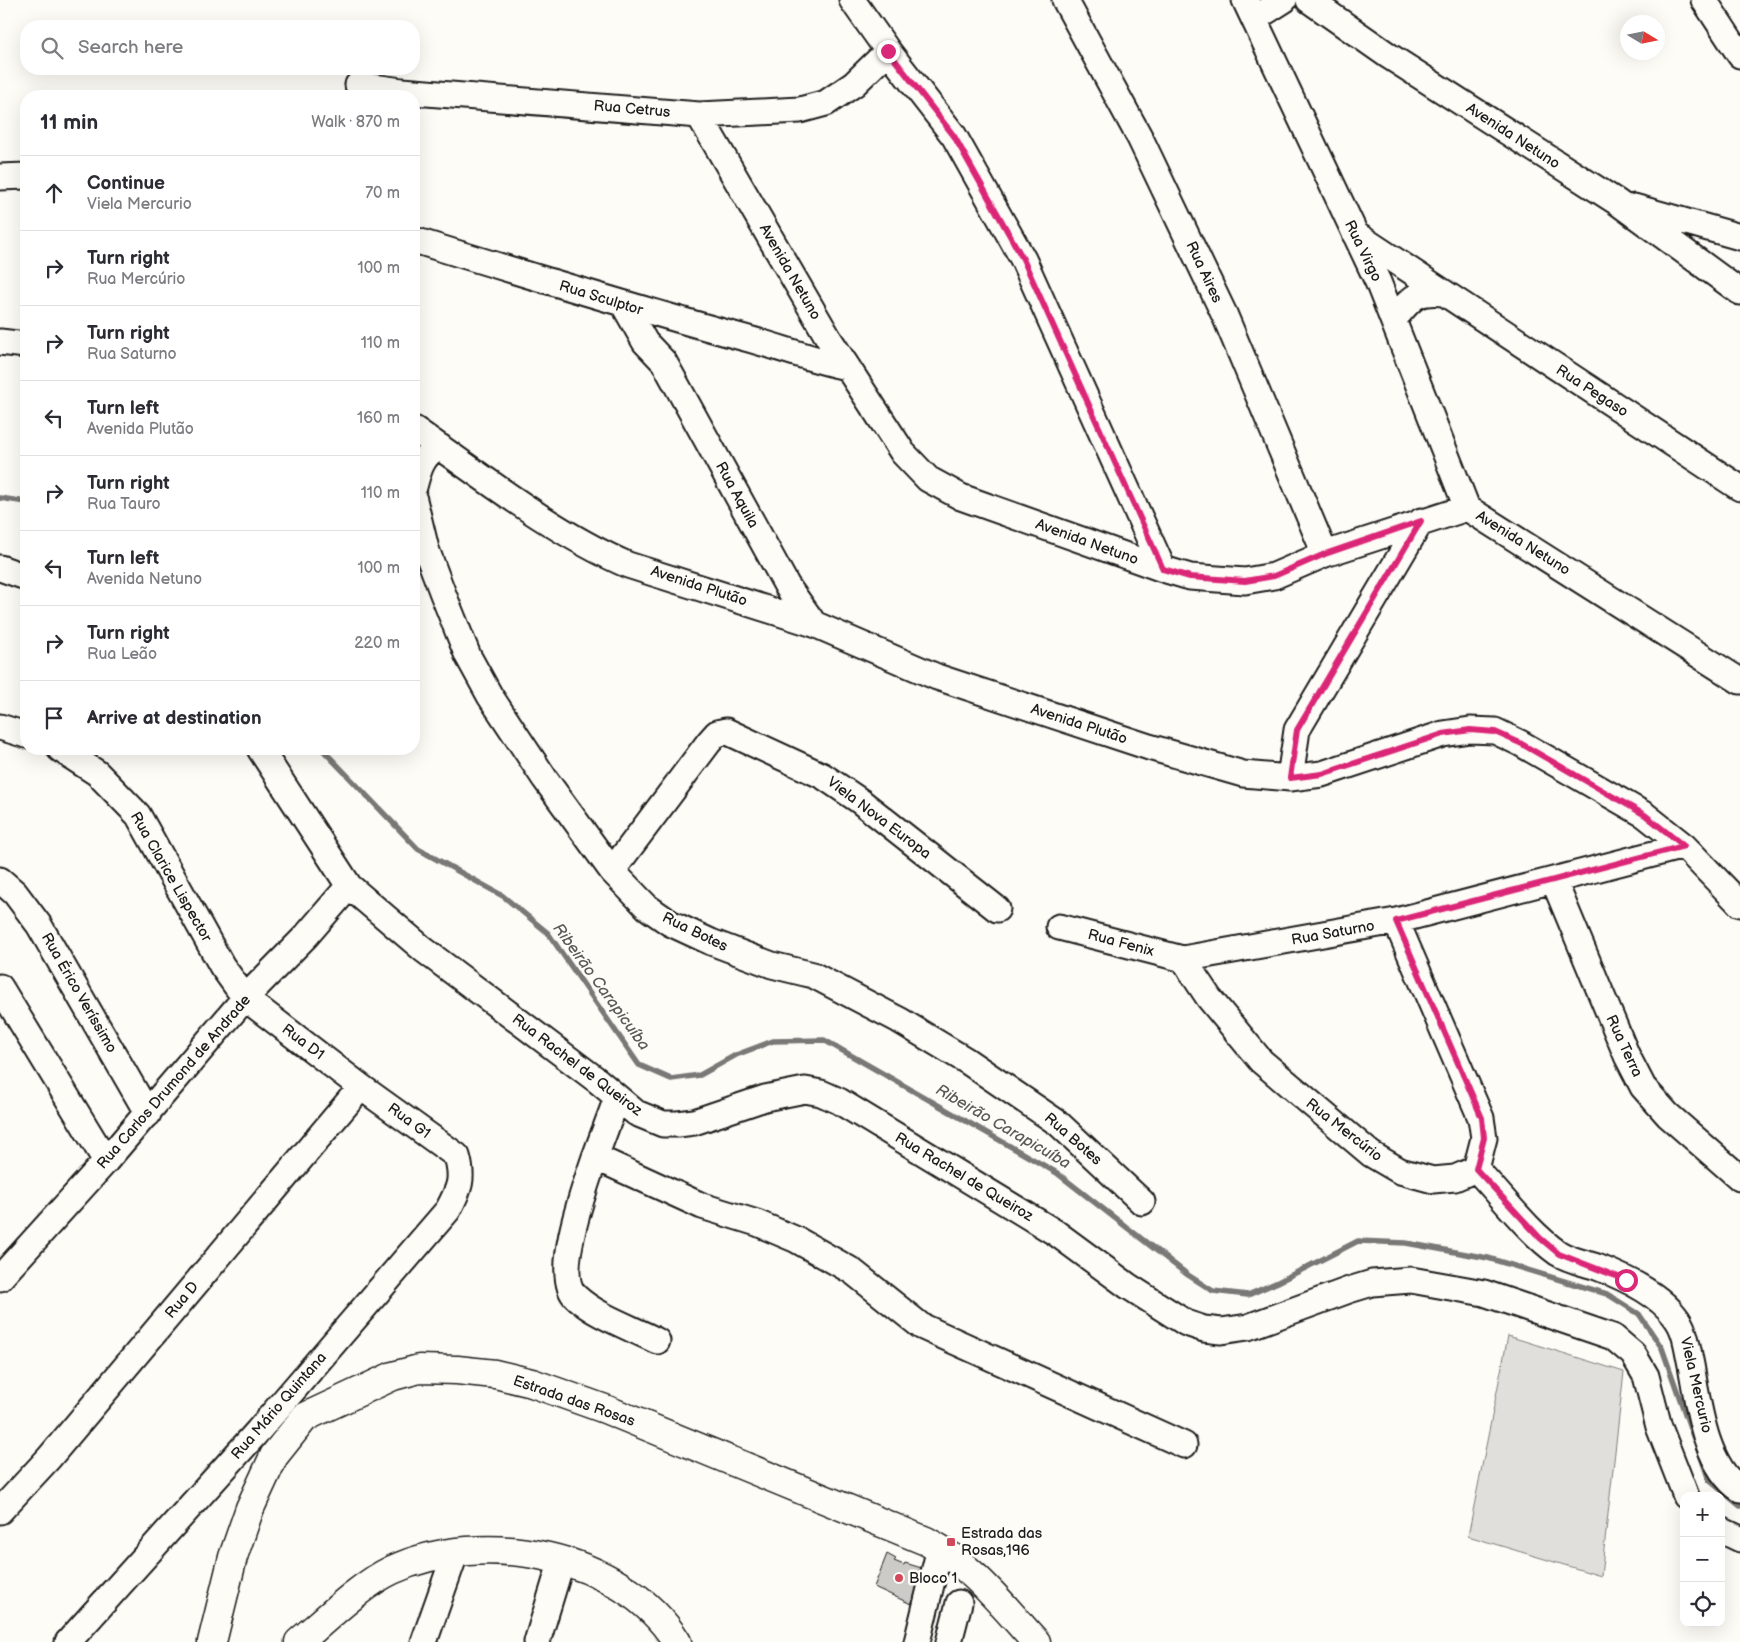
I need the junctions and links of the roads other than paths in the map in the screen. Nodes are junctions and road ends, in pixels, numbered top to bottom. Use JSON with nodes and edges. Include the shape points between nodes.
{"nodes":[{"id":1,"x":852,"y":0,"type":"edge"},
{"id":2,"x":1065,"y":0,"type":"edge"},
{"id":3,"x":1284,"y":0,"type":"edge"},
{"id":4,"x":1309,"y":0,"type":"edge"},
{"id":5,"x":1704,"y":0,"type":"edge"},
{"id":6,"x":1249,"y":10,"type":"edge"},
{"id":7,"x":888,"y":51,"type":"junction"},
{"id":8,"x":1740,"y":55,"type":"edge"},
{"id":9,"x":358,"y":85,"type":"dead end"},
{"id":10,"x":415,"y":90,"type":"edge"},
{"id":11,"x":420,"y":90,"type":"edge"},
{"id":12,"x":699,"y":115,"type":"junction"},
{"id":13,"x":20,"y":176,"type":"edge"},
{"id":14,"x":0,"y":177,"type":"edge"},
{"id":15,"x":1617,"y":202,"type":"junction"},
{"id":16,"x":1354,"y":234,"type":"junction"},
{"id":17,"x":1740,"y":237,"type":"edge"},
{"id":18,"x":420,"y":242,"type":"edge"},
{"id":19,"x":1740,"y":292,"type":"edge"},
{"id":20,"x":1444,"y":293,"type":"junction"},
{"id":21,"x":624,"y":305,"type":"junction"},
{"id":22,"x":673,"y":319,"type":"junction"},
{"id":23,"x":1393,"y":320,"type":"junction"},
{"id":24,"x":829,"y":339,"type":"junction"},
{"id":25,"x":0,"y":342,"type":"edge"},
{"id":26,"x":20,"y":344,"type":"edge"},
{"id":27,"x":790,"y":350,"type":"junction"},
{"id":28,"x":664,"y":362,"type":"junction"},
{"id":29,"x":847,"y":367,"type":"junction"},
{"id":30,"x":420,"y":433,"type":"edge"},
{"id":31,"x":440,"y":447,"type":"junction"},
{"id":32,"x":420,"y":471,"type":"edge"},
{"id":33,"x":1740,"y":488,"type":"edge"},
{"id":34,"x":1467,"y":508,"type":"junction"},
{"id":35,"x":1421,"y":521,"type":"junction"},
{"id":36,"x":420,"y":524,"type":"edge"},
{"id":37,"x":1325,"y":554,"type":"junction"},
{"id":38,"x":0,"y":568,"type":"edge"},
{"id":39,"x":1163,"y":569,"type":"junction"},
{"id":40,"x":780,"y":574,"type":"junction"},
{"id":41,"x":20,"y":575,"type":"edge"},
{"id":42,"x":766,"y":608,"type":"junction"},
{"id":43,"x":814,"y":624,"type":"junction"},
{"id":44,"x":1740,"y":681,"type":"edge"},
{"id":45,"x":0,"y":727,"type":"edge"},
{"id":46,"x":20,"y":733,"type":"edge"},
{"id":47,"x":69,"y":755,"type":"edge"},
{"id":48,"x":264,"y":755,"type":"edge"},
{"id":49,"x":1290,"y":778,"type":"junction"},
{"id":50,"x":1684,"y":846,"type":"junction"},
{"id":51,"x":612,"y":871,"type":"junction"},
{"id":52,"x":0,"y":880,"type":"edge"},
{"id":53,"x":1554,"y":881,"type":"junction"},
{"id":54,"x":349,"y":886,"type":"junction"},
{"id":55,"x":1740,"y":904,"type":"edge"},
{"id":56,"x":998,"y":909,"type":"dead end"},
{"id":57,"x":1396,"y":921,"type":"junction"},
{"id":58,"x":1060,"y":927,"type":"dead end"},
{"id":59,"x":1183,"y":959,"type":"junction"},
{"id":60,"x":0,"y":987,"type":"edge"},
{"id":61,"x":245,"y":998,"type":"junction"},
{"id":62,"x":361,"y":1087,"type":"junction"},
{"id":63,"x":618,"y":1098,"type":"junction"},
{"id":64,"x":148,"y":1114,"type":"junction"},
{"id":65,"x":457,"y":1156,"type":"joint"},
{"id":66,"x":595,"y":1157,"type":"junction"},
{"id":67,"x":106,"y":1161,"type":"junction"},
{"id":68,"x":1476,"y":1169,"type":"junction"},
{"id":69,"x":1740,"y":1178,"type":"edge"},
{"id":70,"x":1142,"y":1202,"type":"dead end"},
{"id":71,"x":1,"y":1273,"type":"edge"},
{"id":72,"x":657,"y":1340,"type":"dead end"},
{"id":73,"x":1184,"y":1445,"type":"dead end"},
{"id":74,"x":1740,"y":1489,"type":"edge"},
{"id":75,"x":1684,"y":1492,"type":"edge"},
{"id":76,"x":0,"y":1511,"type":"edge"},
{"id":77,"x":1725,"y":1532,"type":"edge"},
{"id":78,"x":1740,"y":1539,"type":"edge"},
{"id":79,"x":940,"y":1548,"type":"junction"},
{"id":80,"x":454,"y":1554,"type":"junction"},
{"id":81,"x":562,"y":1560,"type":"junction"},
{"id":82,"x":959,"y":1603,"type":"dead end"},
{"id":83,"x":68,"y":1642,"type":"edge"},
{"id":84,"x":212,"y":1642,"type":"edge"},
{"id":85,"x":299,"y":1642,"type":"edge"},
{"id":86,"x":424,"y":1642,"type":"edge"},
{"id":87,"x":537,"y":1642,"type":"edge"},
{"id":88,"x":677,"y":1642,"type":"edge"},
{"id":89,"x":917,"y":1642,"type":"edge"},
{"id":90,"x":949,"y":1642,"type":"edge"},
{"id":91,"x":1036,"y":1642,"type":"edge"}],
"edges":[{"from":1,"to":7,"type":"street"},
{"from":2,"to":37,"type":"street","name":"Rua Aires","via":[[1140,138],[1225,316]]},
{"from":3,"to":6,"type":"street"},
{"from":4,"to":15,"type":"street","name":"Avenida Netuno","via":[[1389,56]]},
{"from":5,"to":8,"type":"street"},
{"from":6,"to":16,"type":"street","name":"Rua Virgo"},
{"from":7,"to":12,"type":"street","name":"Rua Cetrus","via":[[854,84],[826,103],[800,110]]},
{"from":7,"to":39,"type":"street","via":[[954,136],[1023,259]]},
{"from":9,"to":10,"type":"street","name":"Rua Cetrus"},
{"from":11,"to":12,"type":"street","name":"Rua Cetrus"},
{"from":12,"to":24,"type":"street","name":"Avenida Netuno"},
{"from":13,"to":14,"type":"street"},
{"from":15,"to":17,"type":"street"},
{"from":15,"to":19,"type":"street","name":"Avenida Netuno"},
{"from":16,"to":20,"type":"street","name":"Rua Pegaso"},
{"from":16,"to":23,"type":"street","name":"Rua Virgo"},
{"from":18,"to":21,"type":"street","name":"Rua Sculptor"},
{"from":20,"to":23,"type":"street","via":[[1428,291],[1414,296]]},
{"from":20,"to":33,"type":"street","name":"Rua Pegaso"},
{"from":21,"to":22,"type":"street","name":"Rua Sculptor"},
{"from":21,"to":28,"type":"street","name":"Rua Aquila","via":[[645,342]]},
{"from":22,"to":27,"type":"street","name":"Rua Sculptor"},
{"from":22,"to":28,"type":"street","name":"Rua Aquila","via":[[662,343]]},
{"from":23,"to":34,"type":"street","name":"Rua Virgo"},
{"from":24,"to":27,"type":"street","via":[[815,340]]},
{"from":24,"to":29,"type":"street","name":"Avenida Netuno"},
{"from":25,"to":26,"type":"street"},
{"from":27,"to":29,"type":"street","name":"Rua Sculptor","via":[[820,362]]},
{"from":28,"to":40,"type":"street","name":"Rua Aquila"},
{"from":29,"to":39,"type":"street","name":"Avenida Netuno","via":[[903,453],[928,479],[961,496]]},
{"from":30,"to":31,"type":"street","name":"Avenida Plutão"},
{"from":31,"to":32,"type":"street","via":[[432,450]]},
{"from":31,"to":42,"type":"street","name":"Avenida Plutão","via":[[567,534],[604,554],[628,565]]},
{"from":34,"to":35,"type":"street","name":"Avenida Netuno"},
{"from":34,"to":44,"type":"street","name":"Avenida Netuno"},
{"from":35,"to":37,"type":"street","name":"Avenida Netuno"},
{"from":35,"to":49,"type":"street","via":[[1297,730]]},
{"from":36,"to":51,"type":"street","name":"Rua Botes","via":[[426,548],[468,656],[490,696]]},
{"from":37,"to":39,"type":"street","name":"Avenida Netuno","via":[[1274,576],[1245,581],[1190,577]]},
{"from":38,"to":41,"type":"street"},
{"from":40,"to":42,"type":"street"},
{"from":40,"to":43,"type":"street","name":"Rua Aquila"},
{"from":42,"to":43,"type":"street","name":"Avenida Plutão"},
{"from":43,"to":49,"type":"street","name":"Avenida Plutão","via":[[938,677],[1150,747],[1243,774]]},
{"from":45,"to":46,"type":"street"},
{"from":47,"to":61,"type":"street","name":"Rua Clarice Lispector","via":[[96,773],[138,815],[222,966]]},
{"from":48,"to":54,"type":"street","name":"Rua Rachel de Queiroz"},
{"from":49,"to":50,"type":"street","name":"Avenida Plutão","via":[[1322,774],[1443,734],[1470,730],[1495,732],[1645,815]]},
{"from":50,"to":53,"type":"street","name":"Rua Saturno"},
{"from":50,"to":55,"type":"street","name":"Avenida Plutão"},
{"from":51,"to":56,"type":"street","name":"Viela Nova Europa","via":[[709,742],[717,733],[726,731],[830,781]]},
{"from":51,"to":70,"type":"street","name":"Rua Botes","via":[[647,907],[670,923],[772,965],[814,975],[967,1061],[1058,1123]]},
{"from":52,"to":64,"type":"street","name":"Rua Érico Veríssimo","via":[[15,893],[39,925]]},
{"from":53,"to":57,"type":"street","name":"Rua Saturno"},
{"from":53,"to":69,"type":"street","name":"Rua Terra","via":[[1643,1087],[1668,1115]]},
{"from":54,"to":61,"type":"street","name":"Rua Carlos Drumond de Andrade","via":[[306,936]]},
{"from":54,"to":63,"type":"street","name":"Rua Rachel de Queiroz","via":[[424,950]]},
{"from":57,"to":59,"type":"street","name":"Rua Saturno"},
{"from":57,"to":68,"type":"street","via":[[1482,1118],[1484,1138]]},
{"from":58,"to":59,"type":"street","name":"Rua Fenix"},
{"from":59,"to":68,"type":"street","name":"Rua Mercúrio","via":[[1209,998],[1261,1061],[1371,1154],[1400,1171],[1433,1180],[1455,1178]]},
{"from":60,"to":67,"type":"street"},
{"from":61,"to":62,"type":"street","name":"Rua D1"},
{"from":61,"to":64,"type":"street","name":"Rua Carlos Drumond de Andrade"},
{"from":62,"to":65,"type":"street","name":"Rua G1"},
{"from":62,"to":76,"type":"street","name":"Rua D","via":[[56,1451]]},
{"from":63,"to":66,"type":"street"},
{"from":63,"to":75,"type":"street","name":"Rua Rachel de Queiroz","via":[[636,1113],[663,1124],[678,1124],[694,1122],[782,1093],[805,1090],[821,1093],[1056,1233],[1128,1286],[1186,1323],[1204,1329],[1221,1331],[1248,1327],[1372,1283],[1411,1280],[1484,1293],[1613,1337],[1633,1354],[1642,1368],[1659,1427]]},
{"from":64,"to":67,"type":"street","name":"Rua Carlos Drumond de Andrade"},
{"from":65,"to":83,"type":"street","name":"Rua Mário Quintana","via":[[462,1173],[458,1192],[448,1210],[258,1431]]},
{"from":66,"to":72,"type":"street","via":[[573,1223],[567,1274],[574,1296],[590,1308]]},
{"from":66,"to":73,"type":"street","via":[[702,1206],[758,1223],[797,1240],[852,1271],[921,1326]]},
{"from":67,"to":71,"type":"street","name":"Rua Carlos Drumond de Andrade"},
{"from":68,"to":74,"type":"street","name":"Viela Mercurio","via":[[1559,1254],[1626,1280],[1653,1296],[1674,1314],[1685,1332],[1704,1427],[1717,1464]]},
{"from":77,"to":78,"type":"street"},
{"from":79,"to":84,"type":"main road","name":"Estrada das Rosas","via":[[613,1412],[532,1383],[495,1374],[419,1369],[393,1376],[305,1417],[274,1456],[250,1508]]},
{"from":79,"to":89,"type":"street"},
{"from":79,"to":91,"type":"main road","name":"Estrada das Rosas","via":[[981,1582]]},
{"from":80,"to":81,"type":"main road","via":[[518,1552]]},
{"from":80,"to":85,"type":"main road","via":[[415,1561],[390,1571],[345,1602]]},
{"from":80,"to":86,"type":"street"},
{"from":81,"to":87,"type":"street"},
{"from":81,"to":88,"type":"main road","via":[[589,1568],[623,1587],[648,1607]]},
{"from":82,"to":90,"type":"street"}]}
